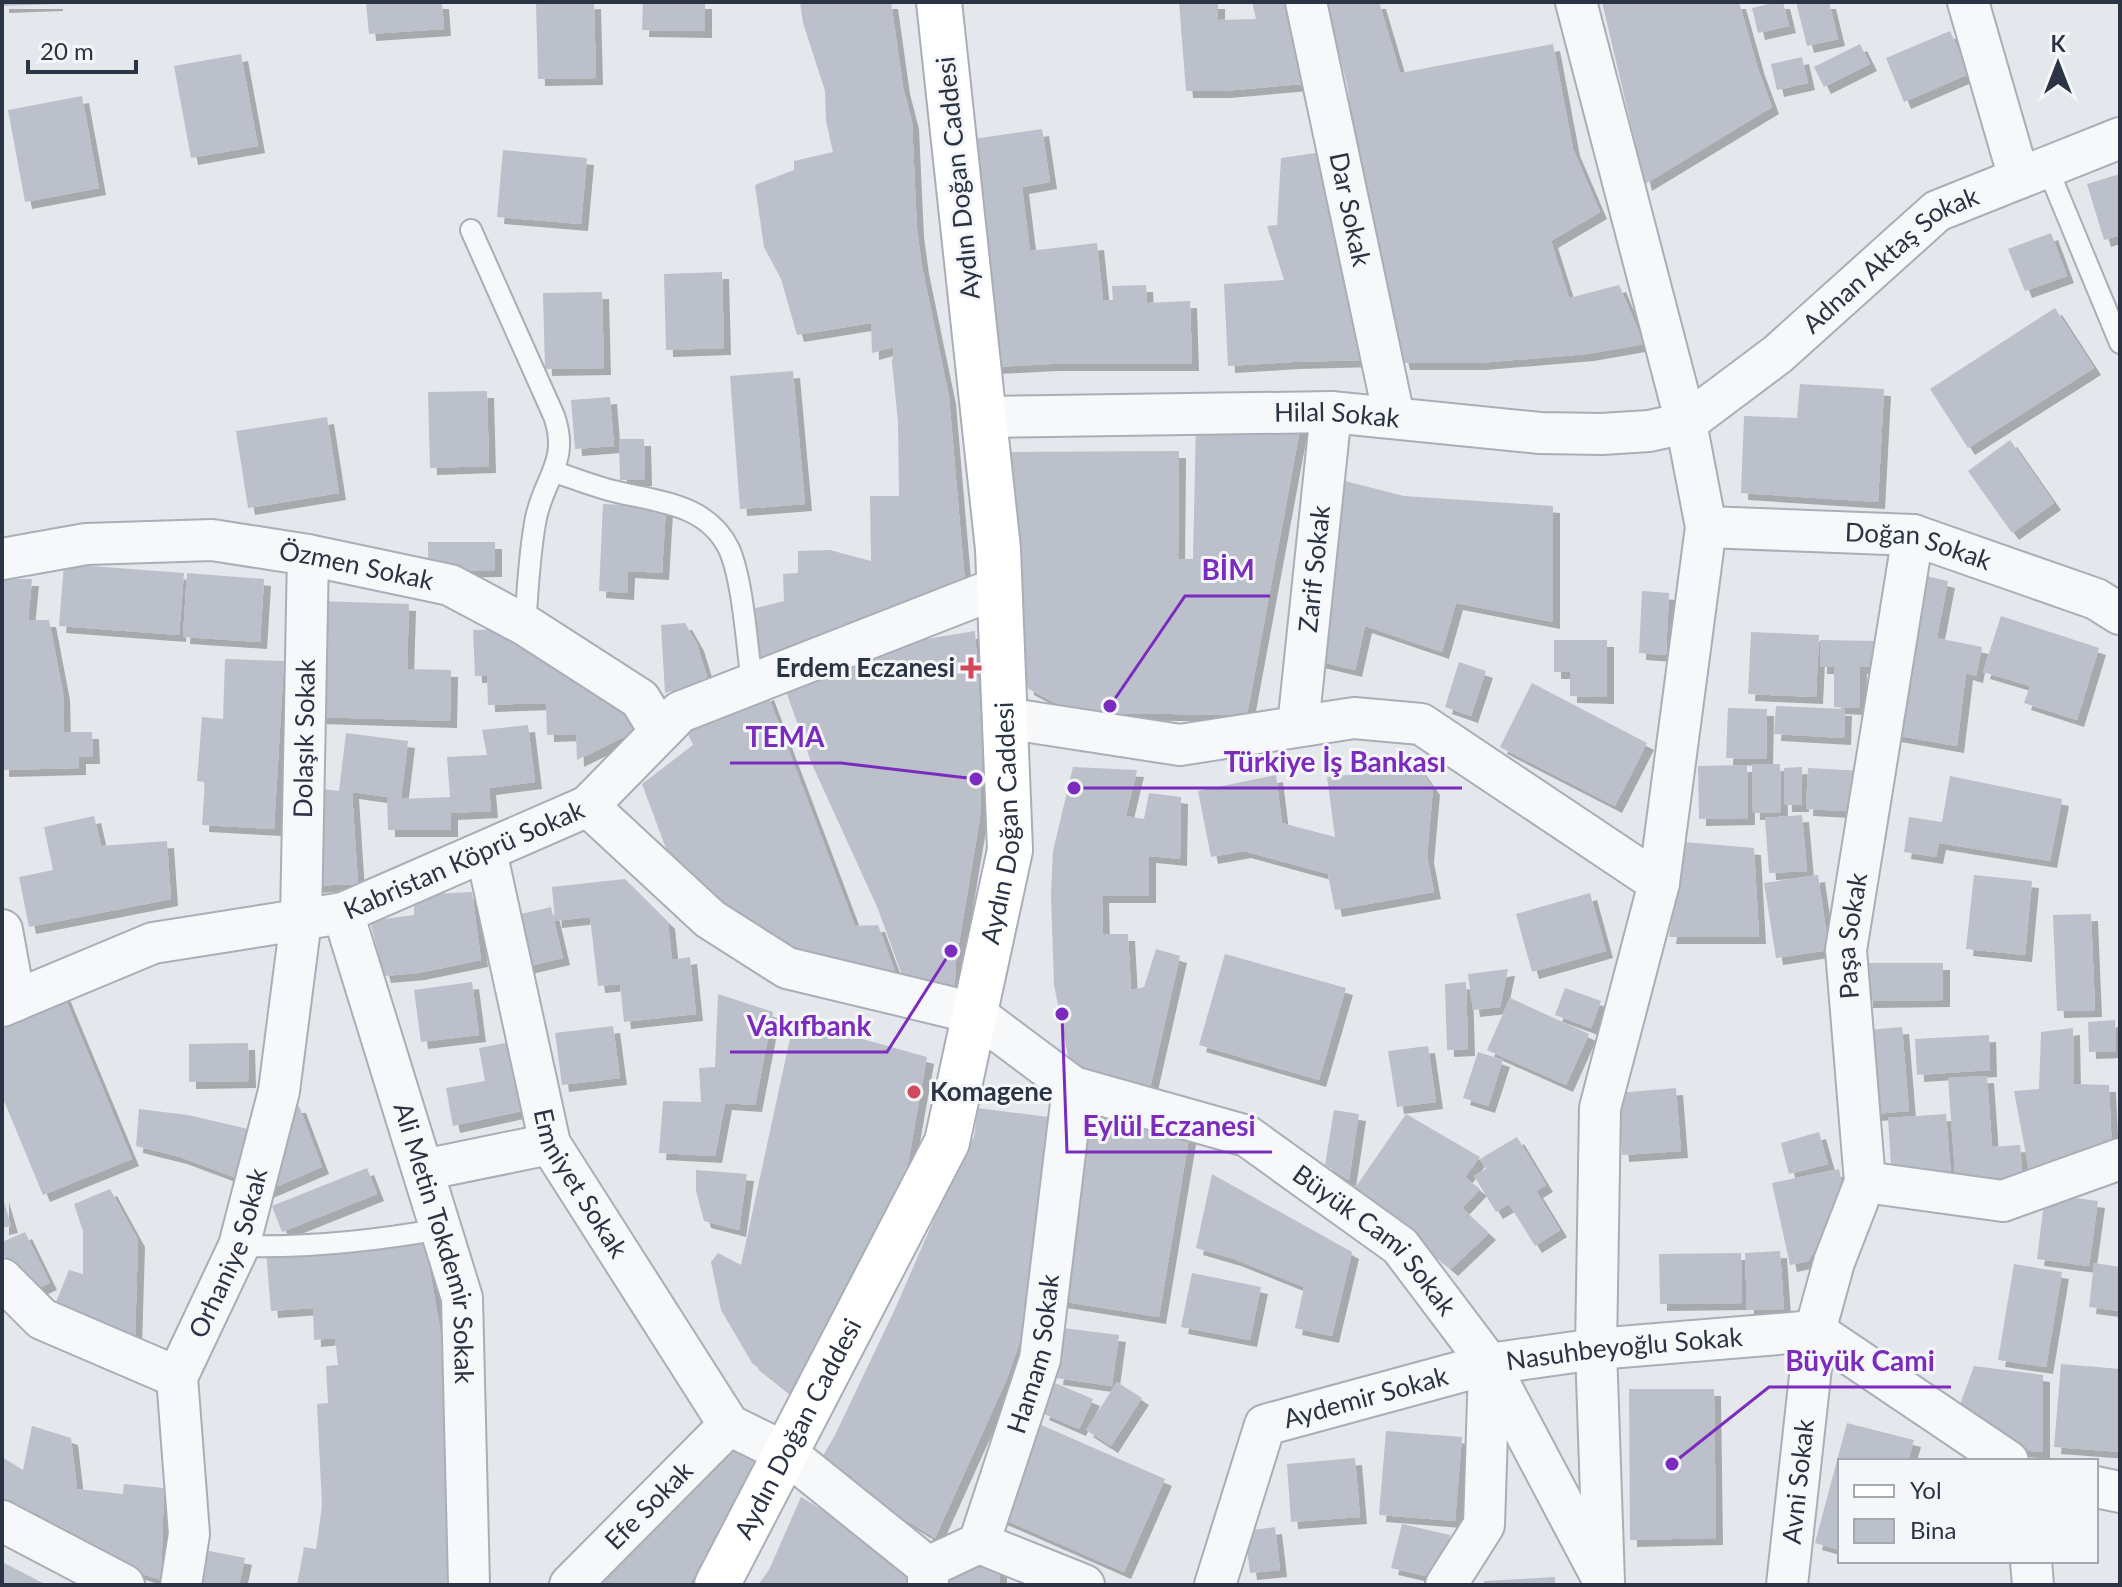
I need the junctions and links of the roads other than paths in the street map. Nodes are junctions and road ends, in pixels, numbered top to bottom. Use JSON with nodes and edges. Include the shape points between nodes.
{"nodes":[{"id":1,"x":939,"y":2,"type":"edge"},
{"id":2,"x":1306,"y":2,"type":"edge"},
{"id":3,"x":1576,"y":2,"type":"edge"},
{"id":4,"x":1968,"y":2,"type":"edge"},
{"id":5,"x":2120,"y":138,"type":"edge"},
{"id":6,"x":2033,"y":172,"type":"junction"},
{"id":7,"x":471,"y":230,"type":"dead end"},
{"id":8,"x":2120,"y":343,"type":"edge"},
{"id":9,"x":1331,"y":412,"type":"junction"},
{"id":10,"x":985,"y":417,"type":"junction"},
{"id":11,"x":1394,"y":417,"type":"junction"},
{"id":12,"x":1686,"y":423,"type":"junction"},
{"id":13,"x":554,"y":472,"type":"junction"},
{"id":14,"x":1706,"y":527,"type":"junction"},
{"id":15,"x":1913,"y":535,"type":"junction"},
{"id":16,"x":308,"y":555,"type":"junction"},
{"id":17,"x":2,"y":559,"type":"edge"},
{"id":18,"x":1000,"y":587,"type":"junction"},
{"id":19,"x":2120,"y":614,"type":"edge"},
{"id":20,"x":525,"y":625,"type":"junction"},
{"id":21,"x":752,"y":683,"type":"junction"},
{"id":22,"x":1005,"y":718,"type":"junction"},
{"id":23,"x":1298,"y":726,"type":"junction"},
{"id":24,"x":660,"y":732,"type":"junction"},
{"id":25,"x":588,"y":806,"type":"junction"},
{"id":26,"x":486,"y":851,"type":"junction"},
{"id":27,"x":1659,"y":883,"type":"junction"},
{"id":28,"x":343,"y":913,"type":"junction"},
{"id":29,"x":301,"y":920,"type":"junction"},
{"id":30,"x":2,"y":930,"type":"edge"},
{"id":31,"x":9,"y":1003,"type":"edge"},
{"id":32,"x":974,"y":1013,"type":"junction"},
{"id":33,"x":1073,"y":1087,"type":"junction"},
{"id":34,"x":550,"y":1144,"type":"junction"},
{"id":35,"x":2120,"y":1159,"type":"edge"},
{"id":36,"x":423,"y":1170,"type":"junction"},
{"id":37,"x":1865,"y":1182,"type":"junction"},
{"id":38,"x":441,"y":1229,"type":"junction"},
{"id":39,"x":239,"y":1246,"type":"junction"},
{"id":40,"x":2,"y":1279,"type":"edge"},
{"id":41,"x":1815,"y":1331,"type":"junction"},
{"id":42,"x":1596,"y":1349,"type":"junction"},
{"id":43,"x":1489,"y":1364,"type":"junction"},
{"id":44,"x":177,"y":1377,"type":"junction"},
{"id":45,"x":729,"y":1425,"type":"junction"},
{"id":46,"x":786,"y":1453,"type":"junction"},
{"id":47,"x":2005,"y":1459,"type":"edge"},
{"id":48,"x":2098,"y":1487,"type":"edge"},
{"id":49,"x":2120,"y":1492,"type":"edge"},
{"id":50,"x":2,"y":1521,"type":"edge"},
{"id":51,"x":979,"y":1543,"type":"junction"},
{"id":52,"x":2031,"y":1563,"type":"edge"},
{"id":53,"x":928,"y":1576,"type":"edge"},
{"id":54,"x":1605,"y":1584,"type":"edge"},
{"id":55,"x":124,"y":1585,"type":"edge"},
{"id":56,"x":181,"y":1585,"type":"edge"},
{"id":57,"x":469,"y":1585,"type":"edge"},
{"id":58,"x":570,"y":1585,"type":"edge"},
{"id":59,"x":717,"y":1585,"type":"edge"},
{"id":60,"x":1084,"y":1585,"type":"edge"},
{"id":61,"x":1215,"y":1585,"type":"edge"},
{"id":62,"x":1446,"y":1585,"type":"edge"},
{"id":63,"x":1787,"y":1585,"type":"edge"},
{"id":64,"x":2033,"y":1585,"type":"edge"}],
"edges":[{"from":1,"to":10,"type":"main road","name":"Aydın Doğan Caddesi"},
{"from":2,"to":11,"type":"street","name":"Dar Sokak"},
{"from":3,"to":12,"type":"street"},
{"from":4,"to":6,"type":"street"},
{"from":5,"to":6,"type":"street","name":"Adnan Aktaş Sokak"},
{"from":6,"to":8,"type":"lane"},
{"from":6,"to":12,"type":"street","name":"Adnan Aktaş Sokak","via":[[1937,211],[1778,354]]},
{"from":7,"to":13,"type":"lane","via":[[558,428]]},
{"from":9,"to":10,"type":"street","name":"Hilal Sokak"},
{"from":9,"to":11,"type":"street","name":"Hilal Sokak"},
{"from":9,"to":23,"type":"street","name":"Zarif Sokak"},
{"from":10,"to":18,"type":"main road","name":"Aydın Doğan Caddesi"},
{"from":11,"to":12,"type":"street","name":"Hilal Sokak","via":[[1540,433],[1649,431]]},
{"from":12,"to":14,"type":"street"},
{"from":13,"to":20,"type":"lane","via":[[535,525]]},
{"from":13,"to":21,"type":"lane","via":[[682,506],[717,530],[736,570]]},
{"from":14,"to":15,"type":"street","name":"Doğan Sokak"},
{"from":14,"to":27,"type":"street"},
{"from":15,"to":19,"type":"street","name":"Doğan Sokak","via":[[2096,599]]},
{"from":15,"to":37,"type":"street","name":"Paşa Sokak","via":[[1846,950]]},
{"from":16,"to":17,"type":"street","name":"Özmen Sokak","via":[[212,540],[86,544]]},
{"from":16,"to":20,"type":"street","name":"Özmen Sokak","via":[[450,585]]},
{"from":16,"to":29,"type":"street","name":"Dolaşık Sokak"},
{"from":18,"to":21,"type":"street"},
{"from":18,"to":22,"type":"main road","name":"Aydın Doğan Caddesi"},
{"from":20,"to":24,"type":"street","name":"Özmen Sokak","via":[[640,699]]},
{"from":21,"to":24,"type":"street","via":[[680,712]]},
{"from":22,"to":23,"type":"street","via":[[1180,745]]},
{"from":22,"to":32,"type":"main road","name":"Aydın Doğan Caddesi","via":[[1010,850]]},
{"from":23,"to":27,"type":"street","via":[[1354,718],[1421,724]]},
{"from":24,"to":25,"type":"street"},
{"from":25,"to":26,"type":"street","name":"Kabristan Köprü Sokak"},
{"from":25,"to":32,"type":"street","name":"Kabristan Köprü Sokak","via":[[710,919],[787,968]]},
{"from":26,"to":28,"type":"street","name":"Kabristan Köprü Sokak"},
{"from":26,"to":34,"type":"street","name":"Emniyet Sokak"},
{"from":27,"to":42,"type":"street","via":[[1600,1108]]},
{"from":28,"to":29,"type":"street","name":"Kabristan Köprü Sokak"},
{"from":28,"to":36,"type":"street","name":"Ali Metin Tokdemir Sokak"},
{"from":29,"to":31,"type":"street","name":"Kabristan Köprü Sokak","via":[[153,943]]},
{"from":29,"to":39,"type":"street","name":"Orhaniye Sokak","via":[[279,1091]]},
{"from":30,"to":31,"type":"street"},
{"from":32,"to":33,"type":"street","name":"Büyük Cami Sokak"},
{"from":32,"to":46,"type":"main road","name":"Aydın Doğan Caddesi","via":[[947,1142]]},
{"from":33,"to":43,"type":"street","name":"Büyük Cami Sokak","via":[[1247,1136],[1400,1246]]},
{"from":33,"to":51,"type":"street","name":"Hamam Sokak","via":[[1040,1359]]},
{"from":34,"to":36,"type":"street"},
{"from":34,"to":45,"type":"street","name":"Emniyet Sokak"},
{"from":35,"to":37,"type":"street","via":[[2003,1201]]},
{"from":36,"to":38,"type":"street","name":"Ali Metin Tokdemir Sokak"},
{"from":37,"to":41,"type":"street","name":"Paşa Sokak"},
{"from":38,"to":39,"type":"lane","via":[[321,1245]]},
{"from":38,"to":57,"type":"street","name":"Ali Metin Tokdemir Sokak","via":[[462,1298]]},
{"from":39,"to":44,"type":"street","name":"Orhaniye Sokak"},
{"from":40,"to":44,"type":"street","via":[[42,1319]]},
{"from":41,"to":42,"type":"street","name":"Nasuhbeyoğlu Sokak"},
{"from":41,"to":47,"type":"street"},
{"from":41,"to":63,"type":"street","name":"Avni Sokak"},
{"from":42,"to":43,"type":"street","name":"Nasuhbeyoğlu Sokak"},
{"from":42,"to":54,"type":"street"},
{"from":43,"to":54,"type":"street","name":"Büyük Cami Sokak"},
{"from":43,"to":61,"type":"street","name":"Aydemir Sokak","via":[[1265,1425]]},
{"from":43,"to":62,"type":"street","via":[[1484,1525]]},
{"from":44,"to":56,"type":"street","name":"Orhaniye Sokak","via":[[189,1534]]},
{"from":45,"to":46,"type":"street"},
{"from":45,"to":58,"type":"street","name":"Efe Sokak"},
{"from":46,"to":53,"type":"street"},
{"from":46,"to":59,"type":"main road","name":"Aydın Doğan Caddesi"},
{"from":48,"to":49,"type":"street"},
{"from":50,"to":55,"type":"street"},
{"from":51,"to":53,"type":"street"},
{"from":51,"to":60,"type":"street"},
{"from":52,"to":64,"type":"street"}]}
